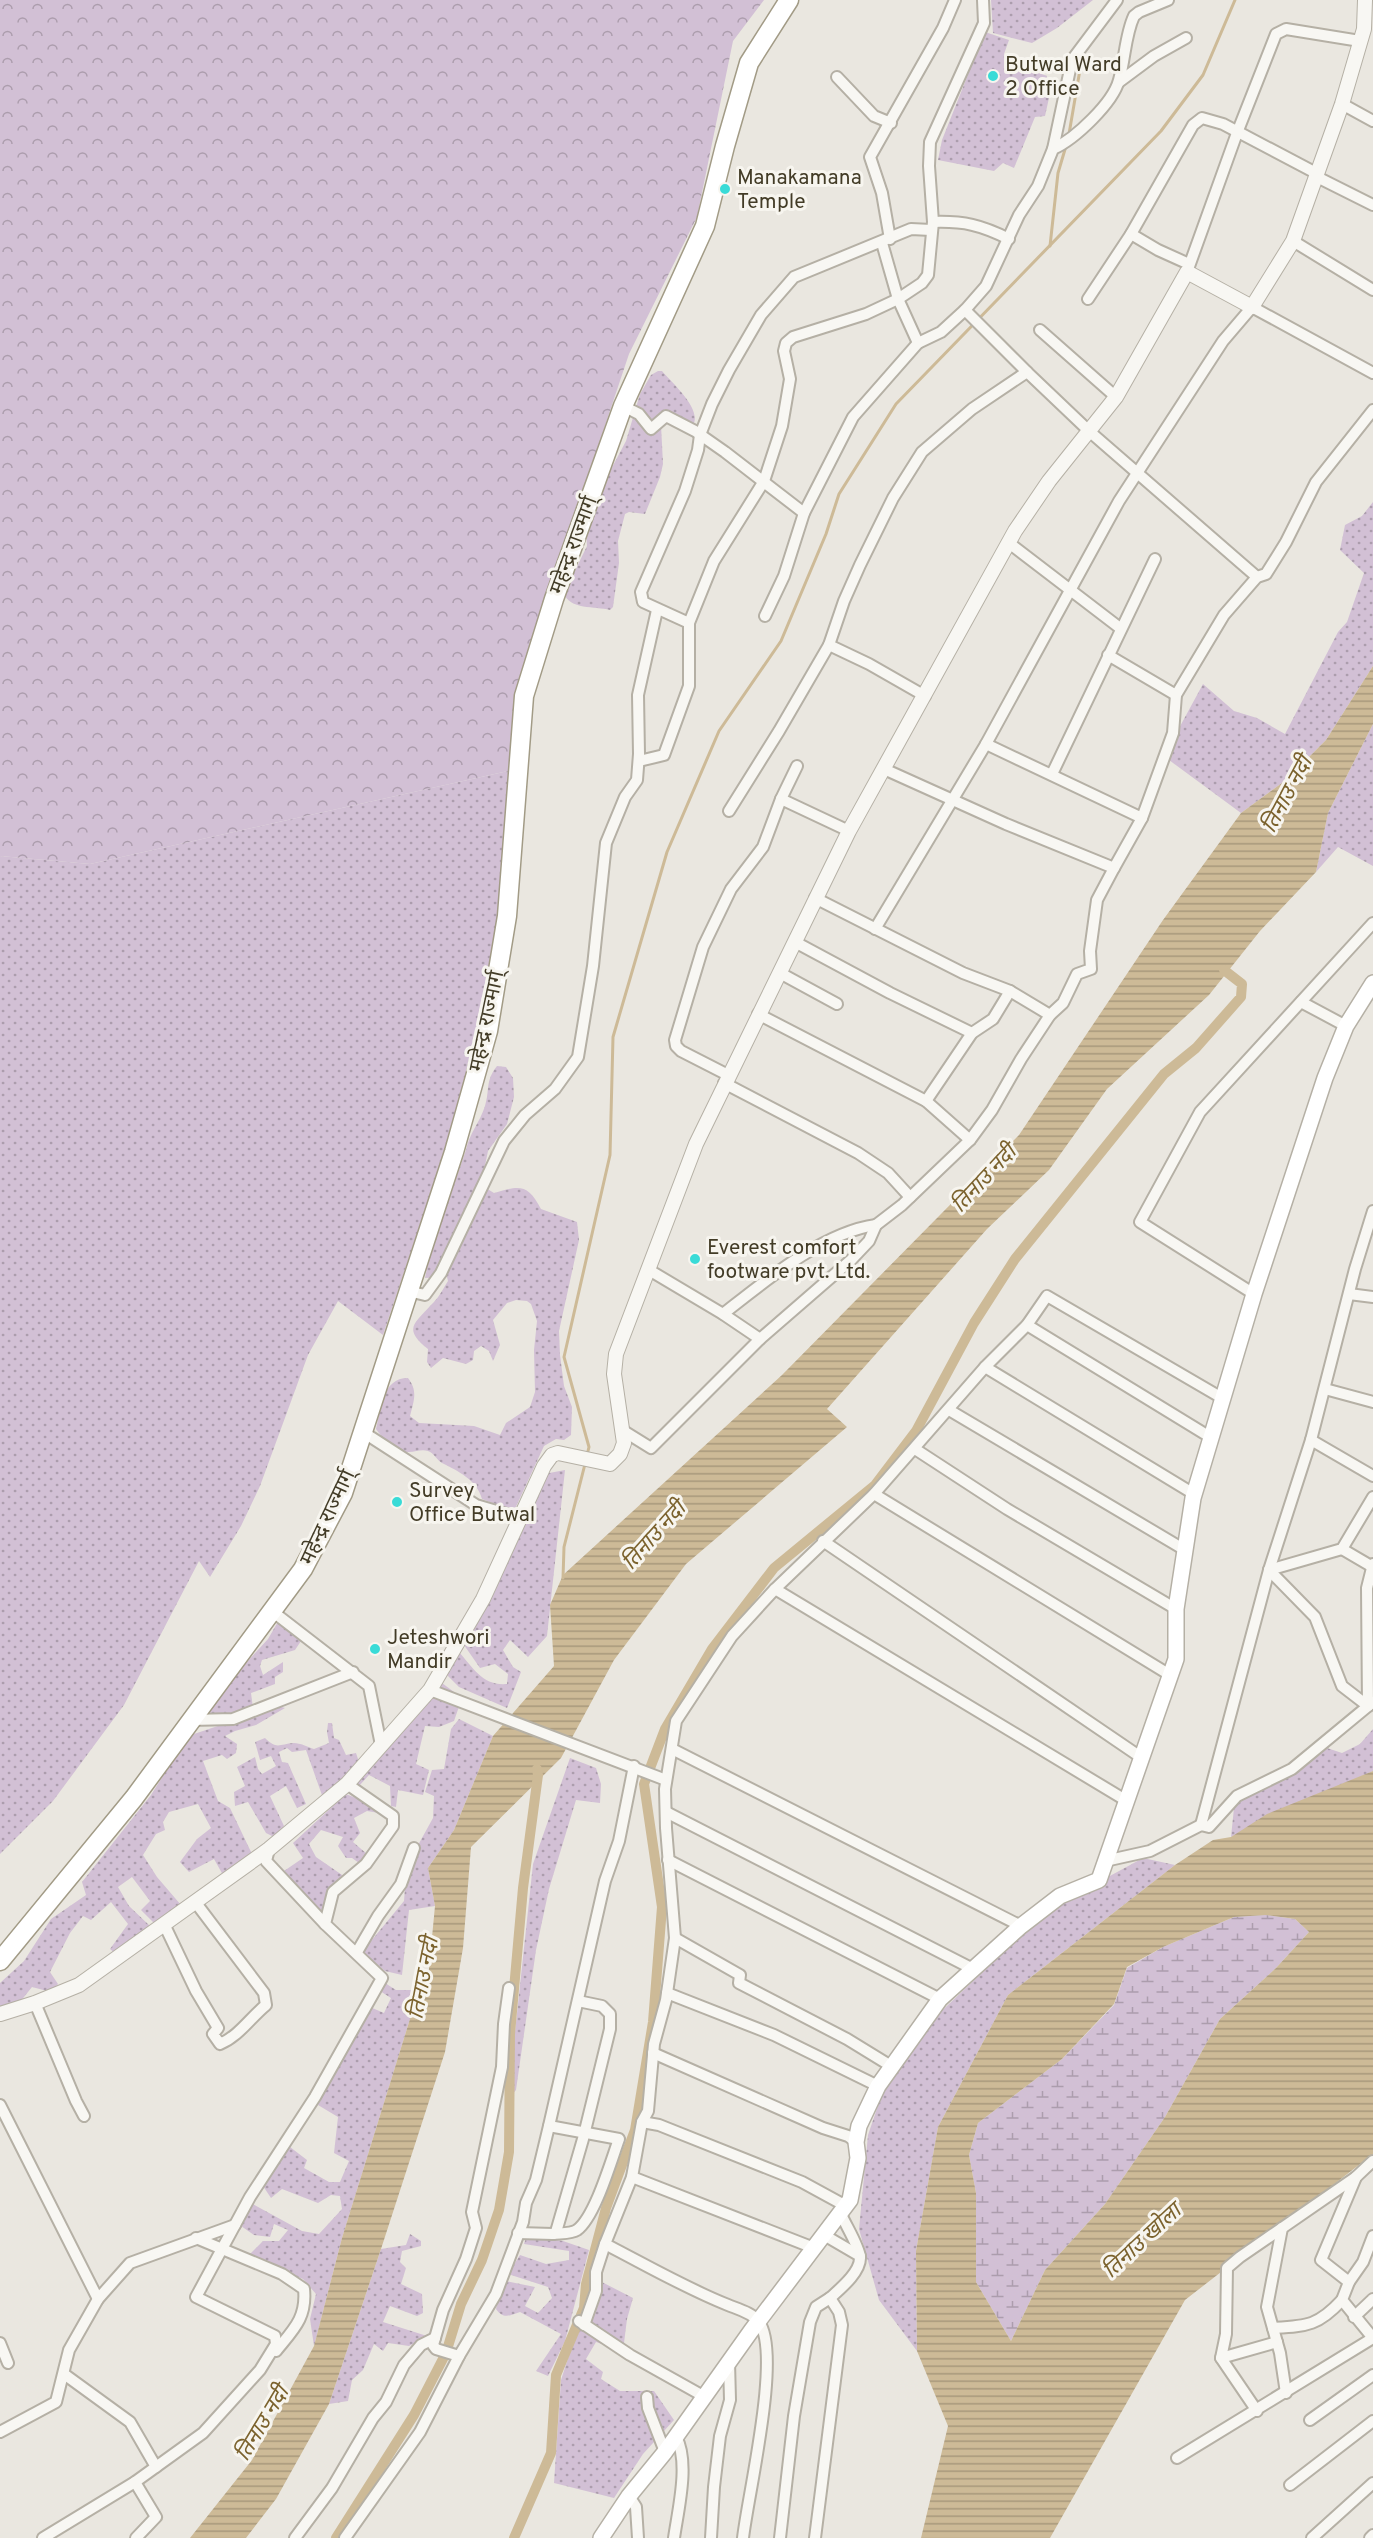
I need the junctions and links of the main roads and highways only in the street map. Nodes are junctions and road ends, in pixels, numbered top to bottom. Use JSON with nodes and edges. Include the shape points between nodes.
{"nodes":[{"id":1,"x":789,"y":0,"type":"edge"},
{"id":2,"x":1373,"y":983,"type":"edge"},
{"id":3,"x":0,"y":1961,"type":"edge"},
{"id":4,"x":602,"y":2538,"type":"edge"}],
"edges":[{"from":1,"to":3,"type":"highway","name":"महेन्द्र राज्मार्ग्","via":[[749,63],[705,226],[623,406],[524,696],[507,916],[488,1031],[454,1152],[343,1493],[303,1569],[134,1798]]},
{"from":2,"to":4,"type":"main road","via":[[1346,1026],[1325,1078],[1210,1437],[1194,1494],[1185,1550],[1176,1609],[1176,1659],[1099,1880],[1060,1896],[940,1999],[878,2086],[859,2126],[850,2200],[629,2496]]}]}
